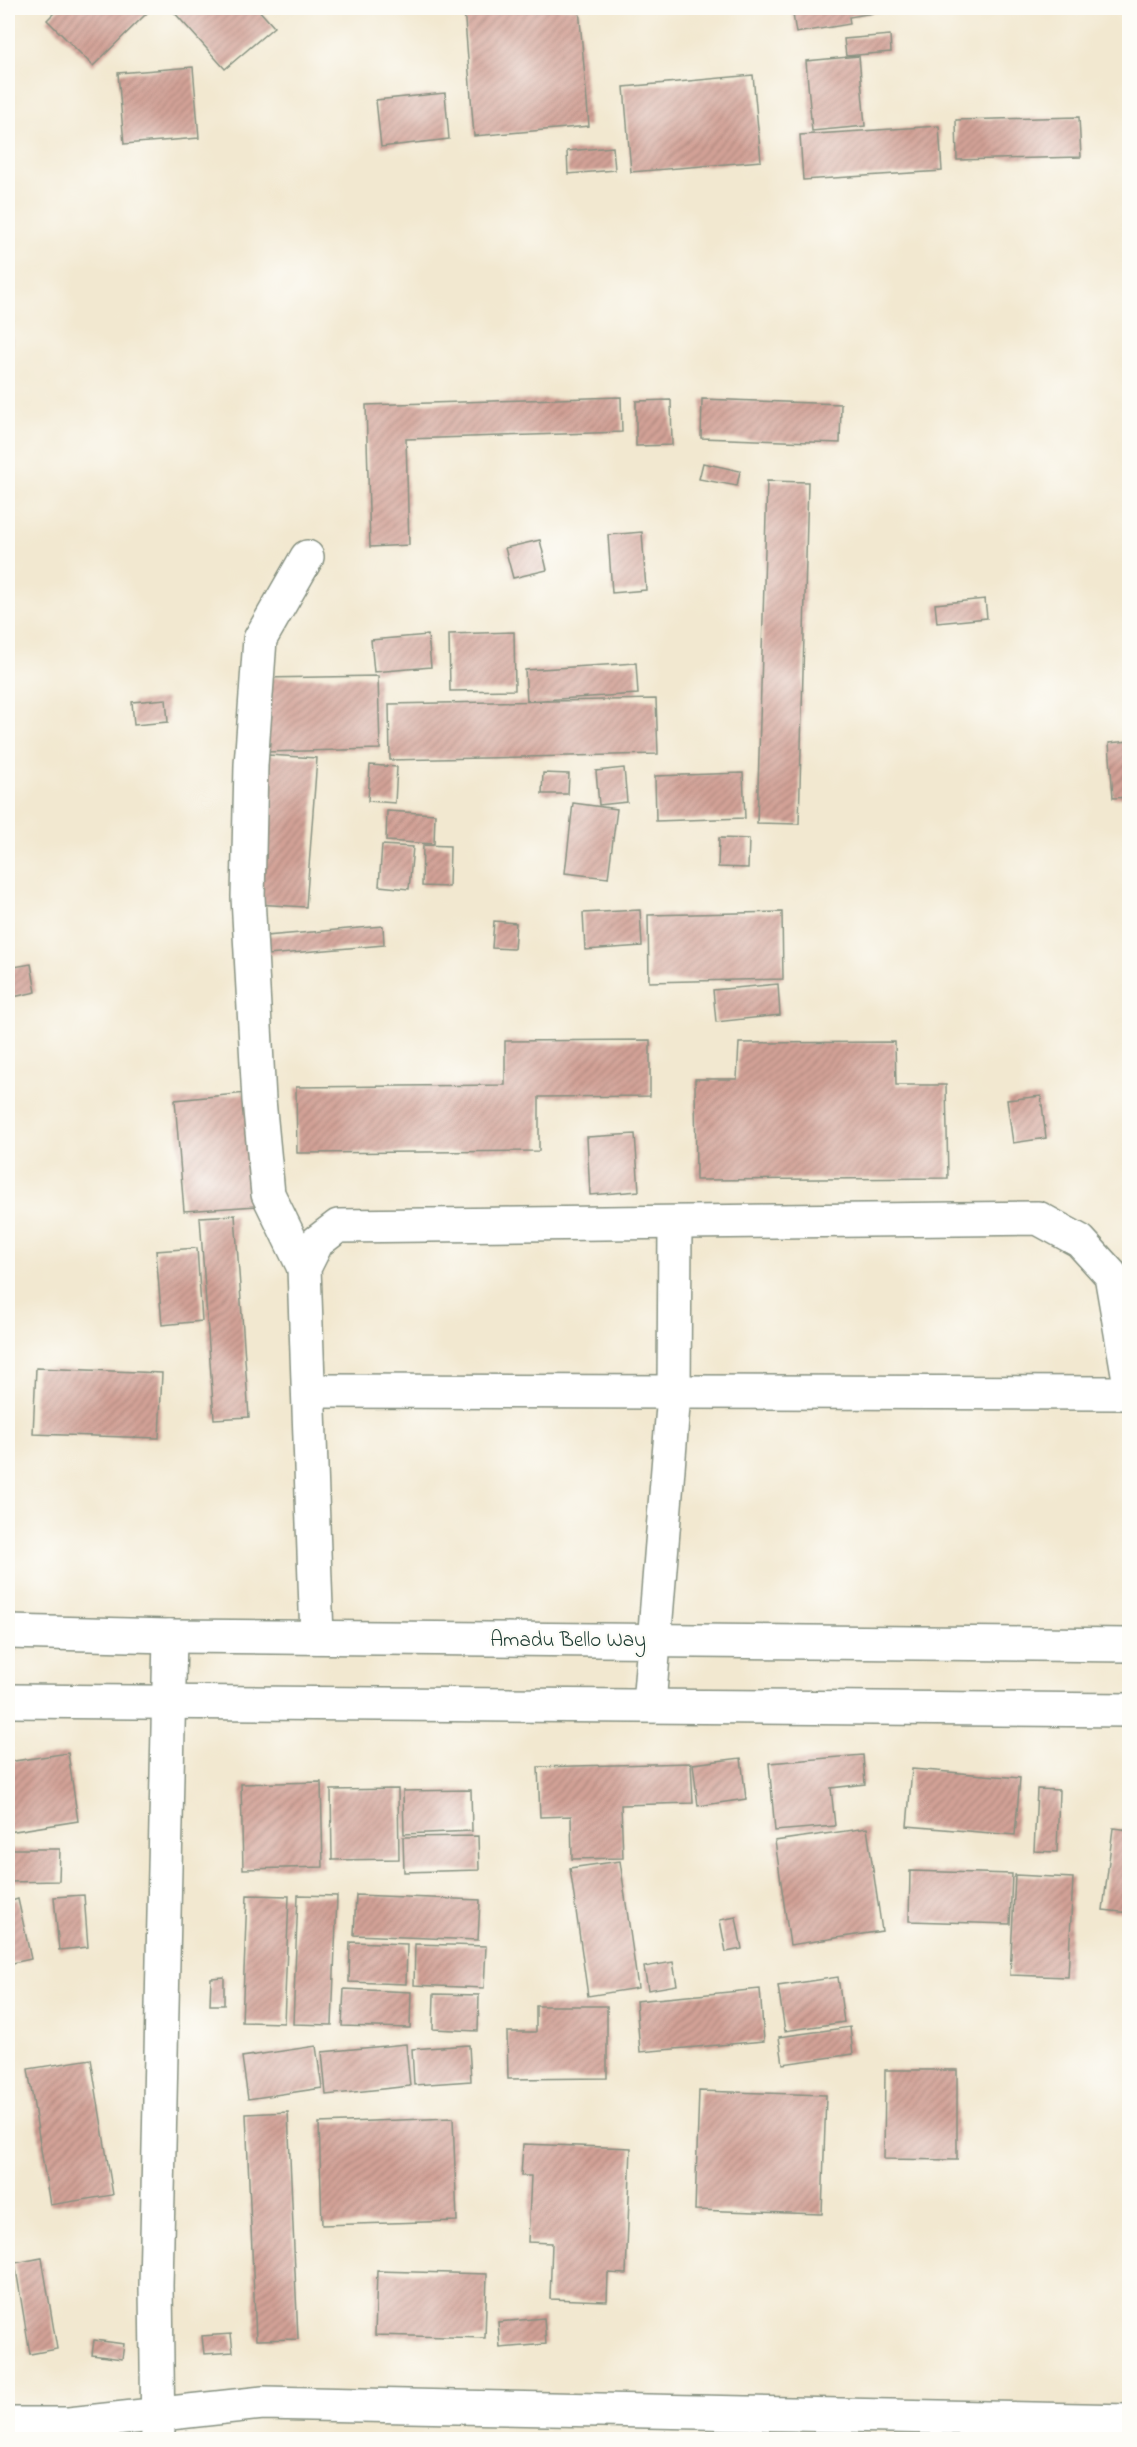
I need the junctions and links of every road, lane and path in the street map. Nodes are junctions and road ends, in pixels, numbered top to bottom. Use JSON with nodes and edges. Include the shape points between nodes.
{"nodes":[{"id":1,"x":307,"y":557,"type":"dead end"},
{"id":2,"x":675,"y":1224,"type":"junction"},
{"id":3,"x":304,"y":1268,"type":"junction"},
{"id":4,"x":1130,"y":1385,"type":"edge"},
{"id":5,"x":309,"y":1390,"type":"junction"},
{"id":6,"x":1130,"y":1393,"type":"edge"},
{"id":7,"x":674,"y":1394,"type":"junction"},
{"id":8,"x":8,"y":1632,"type":"edge"},
{"id":9,"x":170,"y":1636,"type":"junction"},
{"id":10,"x":317,"y":1637,"type":"junction"},
{"id":11,"x":656,"y":1639,"type":"junction"},
{"id":12,"x":1130,"y":1645,"type":"edge"},
{"id":13,"x":8,"y":1701,"type":"edge"},
{"id":14,"x":169,"y":1703,"type":"junction"},
{"id":15,"x":649,"y":1705,"type":"junction"},
{"id":16,"x":1130,"y":1710,"type":"edge"},
{"id":17,"x":1130,"y":2421,"type":"edge"},
{"id":18,"x":8,"y":2424,"type":"edge"},
{"id":19,"x":157,"y":2428,"type":"edge"},
{"id":20,"x":883,"y":2428,"type":"edge"}],
"edges":[{"from":1,"to":3,"type":"main road","via":[[260,639],[251,765],[248,897],[268,1194]]},
{"from":2,"to":3,"type":"main road","via":[[338,1226],[317,1242]]},
{"from":2,"to":4,"type":"main road","via":[[1038,1218],[1080,1241],[1111,1275]]},
{"from":2,"to":7,"type":"main road"},
{"from":3,"to":5,"type":"main road"},
{"from":5,"to":7,"type":"main road"},
{"from":5,"to":10,"type":"main road"},
{"from":6,"to":7,"type":"main road"},
{"from":7,"to":11,"type":"main road"},
{"from":8,"to":9,"type":"main road","name":"Amadu Bello Way"},
{"from":9,"to":10,"type":"main road","name":"Amadu Bello Way"},
{"from":9,"to":14,"type":"main road"},
{"from":10,"to":11,"type":"main road","name":"Amadu Bello Way"},
{"from":11,"to":12,"type":"main road","name":"Amadu Bello Way"},
{"from":11,"to":15,"type":"main road"},
{"from":13,"to":14,"type":"main road"},
{"from":14,"to":15,"type":"main road"},
{"from":14,"to":19,"type":"main road","via":[[156,2286]]},
{"from":15,"to":16,"type":"main road"},
{"from":17,"to":20,"type":"main road"},
{"from":18,"to":19,"type":"main road"},
{"from":19,"to":20,"type":"main road","via":[[263,2403]]}]}
